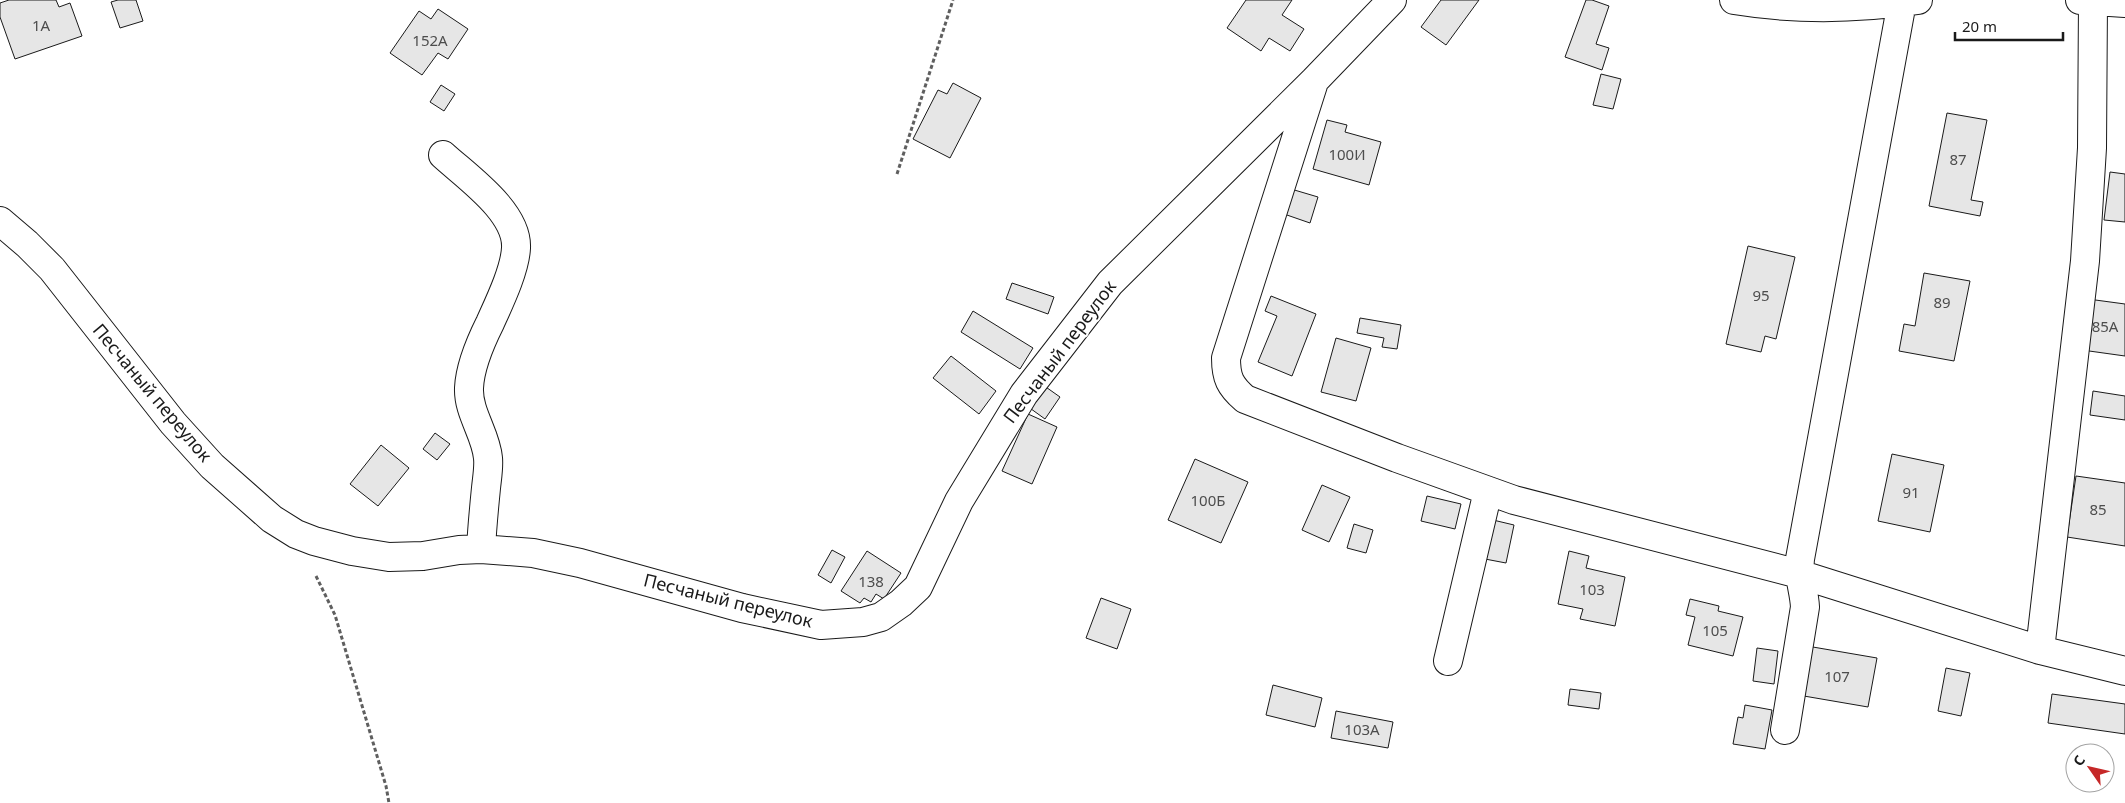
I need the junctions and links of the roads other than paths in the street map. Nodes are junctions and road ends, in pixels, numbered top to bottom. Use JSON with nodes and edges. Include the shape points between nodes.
{"nodes":[{"id":1,"x":1392,"y":0,"type":"edge"},
{"id":2,"x":1734,"y":0,"type":"edge"},
{"id":3,"x":2087,"y":0,"type":"edge"},
{"id":4,"x":1910,"y":1,"type":"edge"},
{"id":5,"x":2125,"y":2,"type":"edge"},
{"id":6,"x":1314,"y":81,"type":"junction"},
{"id":7,"x":443,"y":155,"type":"dead end"},
{"id":8,"x":0,"y":221,"type":"edge"},
{"id":9,"x":1488,"y":491,"type":"junction"},
{"id":10,"x":481,"y":549,"type":"junction"},
{"id":11,"x":1798,"y":574,"type":"junction"},
{"id":12,"x":2040,"y":650,"type":"junction"},
{"id":13,"x":1448,"y":661,"type":"dead end"},
{"id":14,"x":2125,"y":671,"type":"edge"},
{"id":15,"x":1785,"y":730,"type":"dead end"}],
"edges":[{"from":1,"to":6,"type":"lane","name":"Песчаный переулок"},
{"from":2,"to":4,"type":"lane","via":[[1766,6],[1837,8]]},
{"from":3,"to":5,"type":"lane"},
{"from":3,"to":12,"type":"lane","via":[[2092,148],[2085,261]]},
{"from":4,"to":11,"type":"lane"},
{"from":6,"to":9,"type":"lane","via":[[1231,337],[1226,374],[1235,391],[1246,399]]},
{"from":6,"to":10,"type":"lane","name":"Песчаный переулок","via":[[1110,283],[1024,394],[959,501],[918,587],[881,617],[821,625],[742,608],[580,563],[533,553]]},
{"from":7,"to":10,"type":"lane","via":[[497,205],[509,221],[516,243],[503,294],[482,340],[469,387],[470,402],[488,459]]},
{"from":8,"to":10,"type":"lane","name":"Песчаный переулок","via":[[52,269],[173,423],[212,466],[272,519],[314,541],[390,557]]},
{"from":9,"to":11,"type":"lane"},
{"from":9,"to":13,"type":"lane"},
{"from":11,"to":12,"type":"lane"},
{"from":11,"to":15,"type":"lane","via":[[1805,607]]},
{"from":12,"to":14,"type":"lane"}]}
